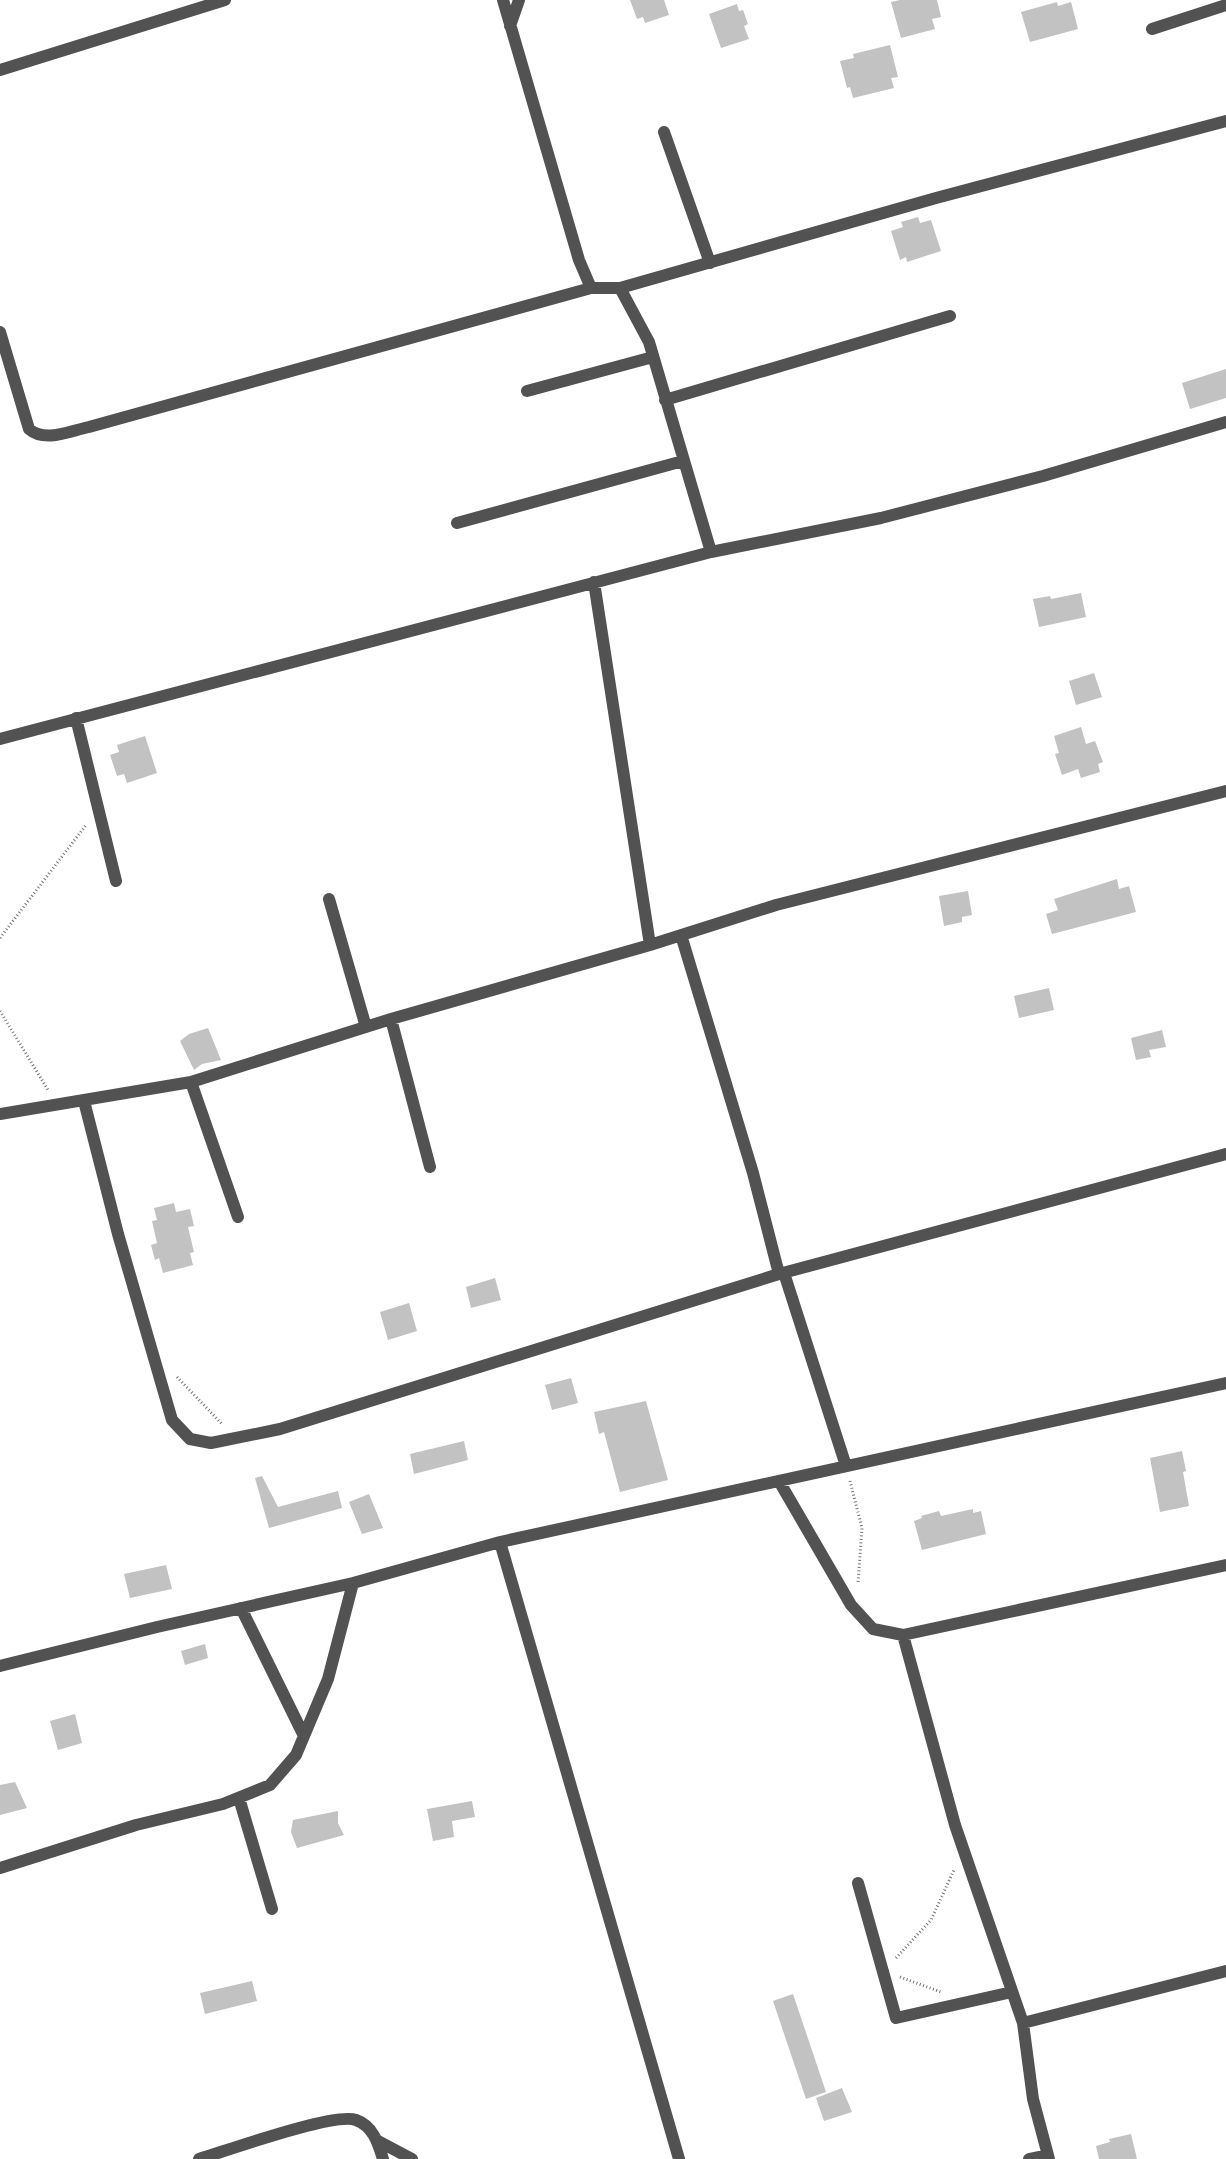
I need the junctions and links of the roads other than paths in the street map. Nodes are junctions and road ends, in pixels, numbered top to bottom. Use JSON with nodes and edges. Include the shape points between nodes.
{"nodes":[{"id":1,"x":225,"y":0,"type":"edge"},
{"id":2,"x":503,"y":0,"type":"edge"},
{"id":3,"x":520,"y":0,"type":"edge"},
{"id":4,"x":1226,"y":5,"type":"edge"},
{"id":5,"x":510,"y":26,"type":"junction"},
{"id":6,"x":1152,"y":29,"type":"dead end"},
{"id":7,"x":0,"y":70,"type":"edge"},
{"id":8,"x":1226,"y":121,"type":"edge"},
{"id":9,"x":664,"y":132,"type":"dead end"},
{"id":10,"x":710,"y":263,"type":"junction"},
{"id":11,"x":591,"y":288,"type":"junction"},
{"id":12,"x":620,"y":288,"type":"junction"},
{"id":13,"x":950,"y":316,"type":"dead end"},
{"id":14,"x":0,"y":332,"type":"edge"},
{"id":15,"x":653,"y":357,"type":"junction"},
{"id":16,"x":527,"y":391,"type":"dead end"},
{"id":17,"x":665,"y":400,"type":"junction"},
{"id":18,"x":1226,"y":422,"type":"edge"},
{"id":19,"x":683,"y":461,"type":"junction"},
{"id":20,"x":456,"y":523,"type":"dead end"},
{"id":21,"x":711,"y":552,"type":"junction"},
{"id":22,"x":594,"y":582,"type":"junction"},
{"id":23,"x":76,"y":718,"type":"junction"},
{"id":24,"x":0,"y":739,"type":"edge"},
{"id":25,"x":1226,"y":791,"type":"edge"},
{"id":26,"x":116,"y":881,"type":"dead end"},
{"id":27,"x":328,"y":899,"type":"dead end"},
{"id":28,"x":681,"y":935,"type":"junction"},
{"id":29,"x":650,"y":945,"type":"junction"},
{"id":30,"x":392,"y":1019,"type":"junction"},
{"id":31,"x":366,"y":1027,"type":"junction"},
{"id":32,"x":192,"y":1082,"type":"junction"},
{"id":33,"x":84,"y":1102,"type":"junction"},
{"id":34,"x":0,"y":1114,"type":"edge"},
{"id":35,"x":1226,"y":1154,"type":"edge"},
{"id":36,"x":430,"y":1168,"type":"dead end"},
{"id":37,"x":238,"y":1217,"type":"dead end"},
{"id":38,"x":781,"y":1274,"type":"junction"},
{"id":39,"x":1226,"y":1384,"type":"edge"},
{"id":40,"x":846,"y":1466,"type":"junction"},
{"id":41,"x":779,"y":1481,"type":"junction"},
{"id":42,"x":500,"y":1542,"type":"junction"},
{"id":43,"x":1226,"y":1565,"type":"edge"},
{"id":44,"x":353,"y":1583,"type":"junction"},
{"id":45,"x":241,"y":1608,"type":"junction"},
{"id":46,"x":903,"y":1635,"type":"junction"},
{"id":47,"x":0,"y":1666,"type":"edge"},
{"id":48,"x":304,"y":1736,"type":"junction"},
{"id":49,"x":239,"y":1798,"type":"junction"},
{"id":50,"x":0,"y":1868,"type":"edge"},
{"id":51,"x":858,"y":1883,"type":"dead end"},
{"id":52,"x":272,"y":1909,"type":"dead end"},
{"id":53,"x":1226,"y":1971,"type":"edge"},
{"id":54,"x":1012,"y":1992,"type":"junction"},
{"id":55,"x":1022,"y":2022,"type":"junction"},
{"id":56,"x":378,"y":2141,"type":"junction"},
{"id":57,"x":1049,"y":2157,"type":"edge"},
{"id":58,"x":199,"y":2159,"type":"edge"},
{"id":59,"x":383,"y":2159,"type":"edge"},
{"id":60,"x":412,"y":2159,"type":"edge"},
{"id":61,"x":679,"y":2159,"type":"edge"},
{"id":62,"x":1029,"y":2159,"type":"edge"}],
"edges":[{"from":1,"to":7,"type":"street"},
{"from":2,"to":5,"type":"street"},
{"from":3,"to":5,"type":"street"},
{"from":4,"to":6,"type":"street"},
{"from":5,"to":11,"type":"street","via":[[579,260]]},
{"from":8,"to":10,"type":"street","via":[[936,198]]},
{"from":9,"to":10,"type":"street"},
{"from":10,"to":12,"type":"street"},
{"from":11,"to":12,"type":"street"},
{"from":11,"to":14,"type":"street","via":[[46,436],[36,436],[29,429]]},
{"from":12,"to":15,"type":"street","via":[[649,342]]},
{"from":13,"to":17,"type":"street"},
{"from":15,"to":16,"type":"street"},
{"from":15,"to":17,"type":"street"},
{"from":17,"to":19,"type":"street"},
{"from":18,"to":21,"type":"street","via":[[1043,476],[881,518]]},
{"from":19,"to":20,"type":"street"},
{"from":19,"to":21,"type":"street"},
{"from":21,"to":22,"type":"street"},
{"from":22,"to":23,"type":"street"},
{"from":22,"to":29,"type":"street"},
{"from":23,"to":24,"type":"street"},
{"from":23,"to":26,"type":"street"},
{"from":25,"to":28,"type":"street","via":[[776,905]]},
{"from":27,"to":31,"type":"street"},
{"from":28,"to":29,"type":"street"},
{"from":28,"to":38,"type":"street"},
{"from":29,"to":30,"type":"street"},
{"from":30,"to":31,"type":"street"},
{"from":30,"to":36,"type":"street"},
{"from":31,"to":32,"type":"street"},
{"from":32,"to":33,"type":"street"},
{"from":32,"to":37,"type":"street"},
{"from":33,"to":34,"type":"street"},
{"from":33,"to":38,"type":"street","via":[[172,1420],[190,1439],[212,1443],[280,1429]]},
{"from":35,"to":38,"type":"street"},
{"from":38,"to":40,"type":"street"},
{"from":39,"to":40,"type":"street"},
{"from":40,"to":41,"type":"street"},
{"from":41,"to":42,"type":"street"},
{"from":41,"to":46,"type":"street","via":[[851,1605],[873,1629]]},
{"from":42,"to":44,"type":"street"},
{"from":42,"to":61,"type":"street"},
{"from":43,"to":46,"type":"street"},
{"from":44,"to":45,"type":"street"},
{"from":44,"to":48,"type":"street","via":[[328,1679]]},
{"from":45,"to":47,"type":"street"},
{"from":45,"to":48,"type":"street"},
{"from":46,"to":54,"type":"street","via":[[964,1849]]},
{"from":48,"to":49,"type":"street","via":[[296,1755],[270,1785]]},
{"from":49,"to":50,"type":"street","via":[[136,1825]]},
{"from":49,"to":52,"type":"street"},
{"from":51,"to":54,"type":"street","via":[[896,2018]]},
{"from":53,"to":55,"type":"street"},
{"from":54,"to":55,"type":"street"},
{"from":55,"to":57,"type":"street","via":[[1033,2100]]},
{"from":56,"to":58,"type":"street","via":[[371,2130],[355,2119],[317,2123]]},
{"from":56,"to":59,"type":"street"},
{"from":56,"to":60,"type":"street"},
{"from":57,"to":62,"type":"street"}]}
